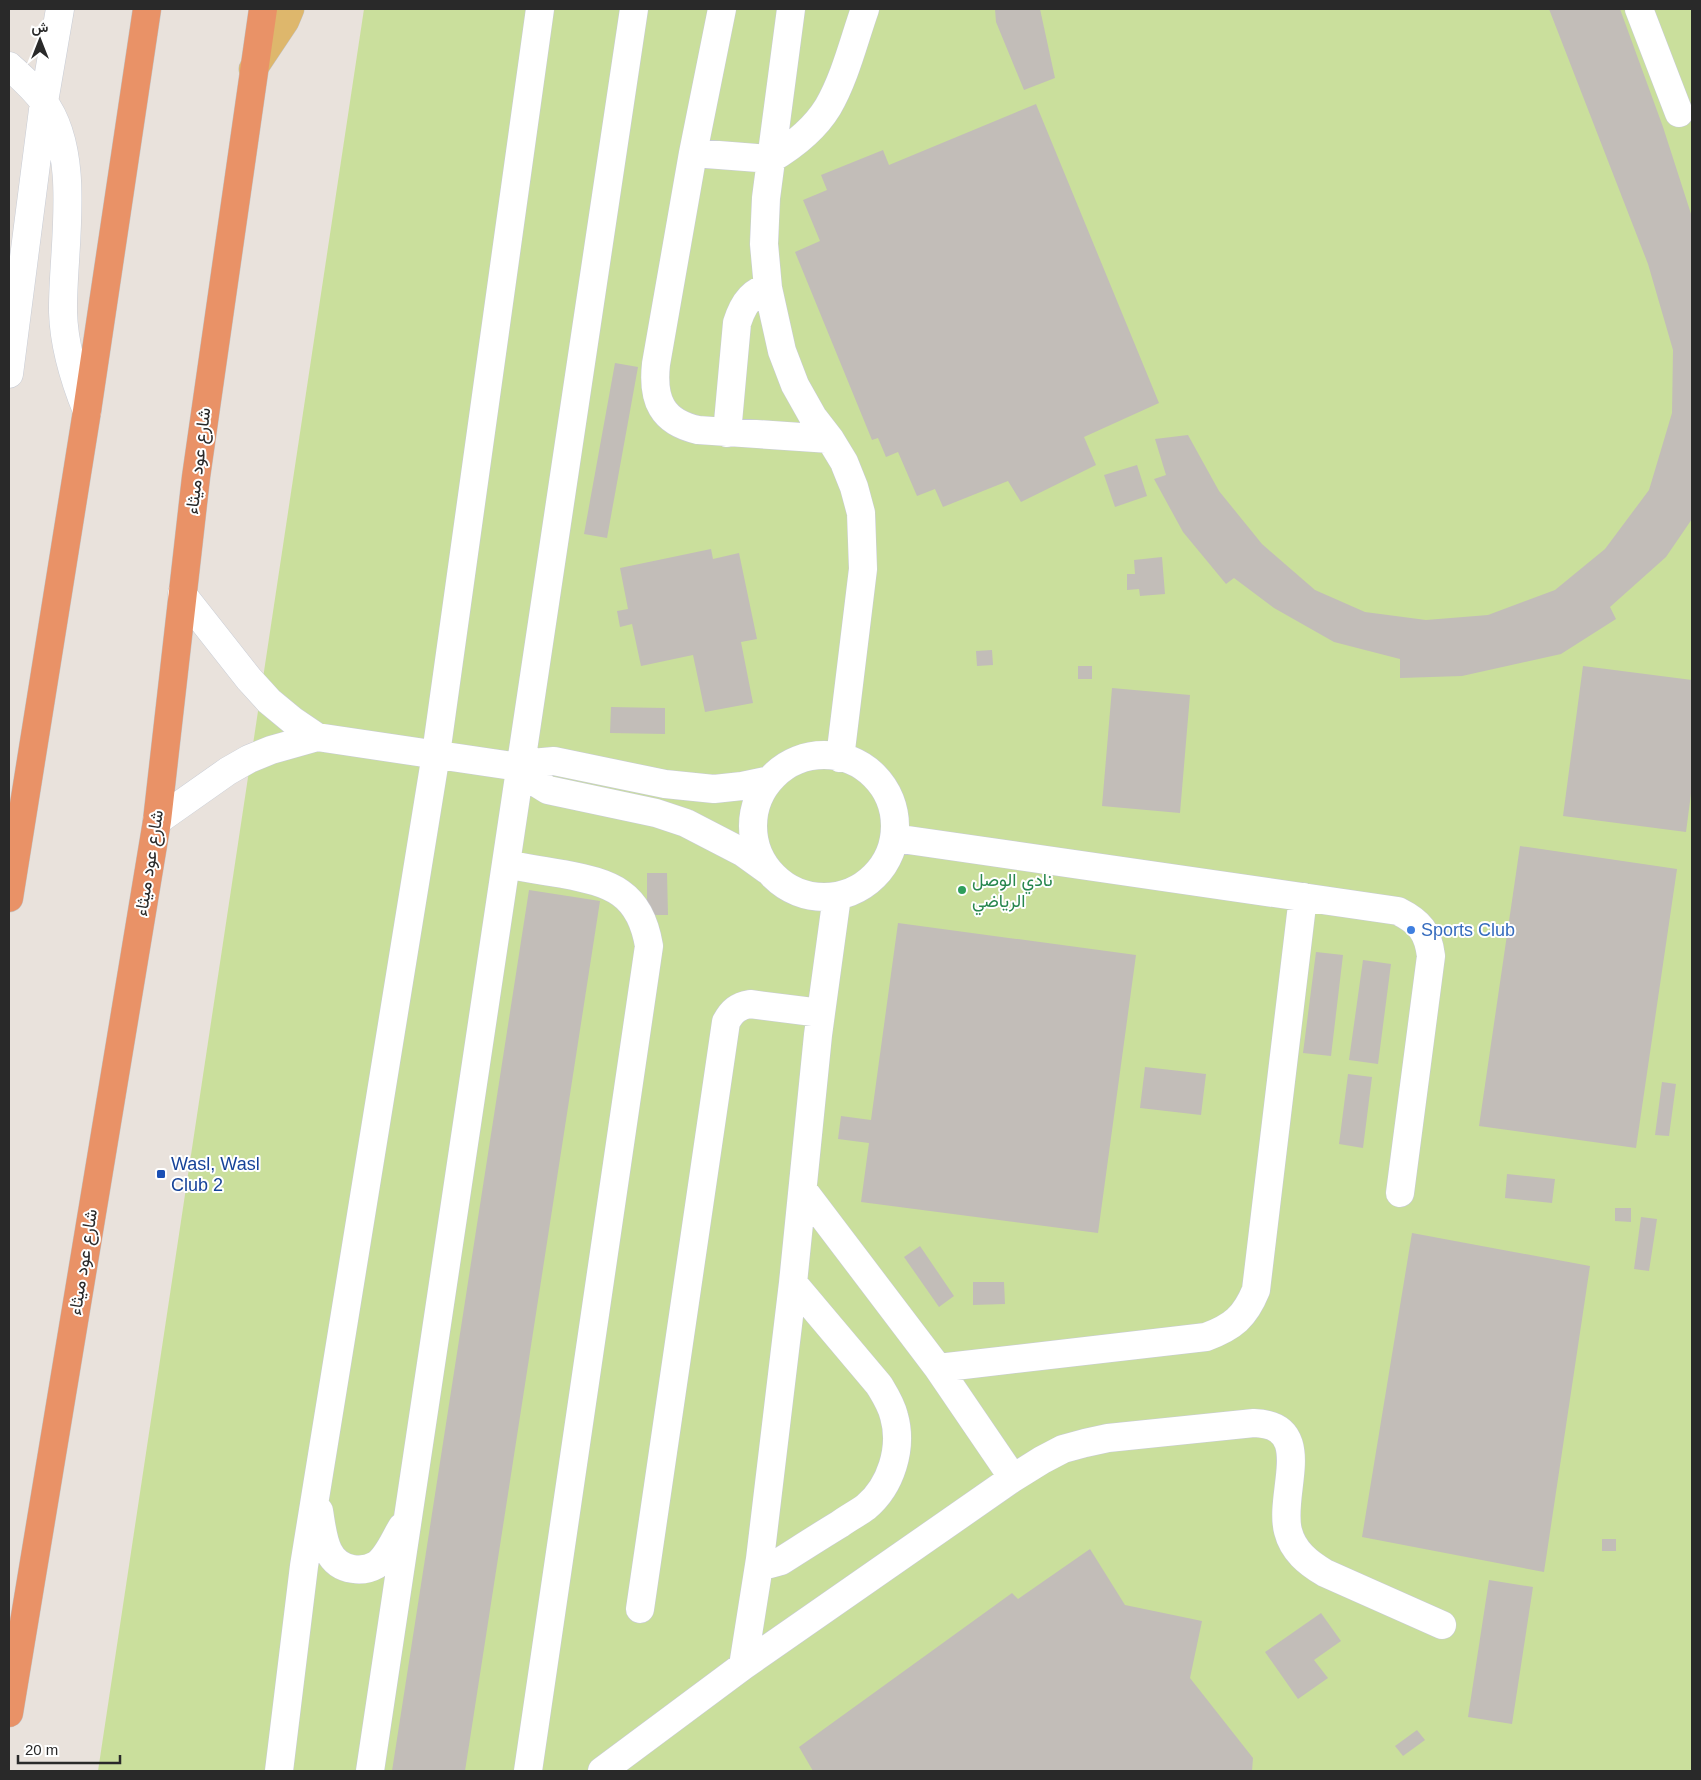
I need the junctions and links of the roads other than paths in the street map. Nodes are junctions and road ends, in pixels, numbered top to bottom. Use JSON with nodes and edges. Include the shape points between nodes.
{"nodes":[{"id":1,"x":60,"y":9,"type":"edge"},
{"id":2,"x":147,"y":9,"type":"edge"},
{"id":3,"x":263,"y":9,"type":"edge"},
{"id":4,"x":290,"y":9,"type":"edge"},
{"id":5,"x":540,"y":9,"type":"edge"},
{"id":6,"x":634,"y":9,"type":"edge"},
{"id":7,"x":722,"y":9,"type":"edge"},
{"id":8,"x":791,"y":9,"type":"edge"},
{"id":9,"x":865,"y":9,"type":"edge"},
{"id":10,"x":1639,"y":9,"type":"edge"},
{"id":11,"x":9,"y":66,"type":"edge"},
{"id":12,"x":253,"y":70,"type":"junction"},
{"id":13,"x":44,"y":102,"type":"junction"},
{"id":14,"x":1679,"y":113,"type":"dead end"},
{"id":15,"x":693,"y":153,"type":"junction"},
{"id":16,"x":772,"y":160,"type":"junction"},
{"id":17,"x":768,"y":288,"type":"junction"},
{"id":18,"x":9,"y":374,"type":"edge"},
{"id":19,"x":87,"y":411,"type":"junction"},
{"id":20,"x":727,"y":433,"type":"junction"},
{"id":21,"x":830,"y":439,"type":"junction"},
{"id":22,"x":182,"y":594,"type":"junction"},
{"id":23,"x":317,"y":737,"type":"junction"},
{"id":24,"x":436,"y":754,"type":"junction"},
{"id":25,"x":840,"y":758,"type":"junction"},
{"id":26,"x":519,"y":767,"type":"junction"},
{"id":27,"x":770,"y":780,"type":"junction"},
{"id":28,"x":157,"y":821,"type":"junction"},
{"id":29,"x":894,"y":838,"type":"junction"},
{"id":30,"x":506,"y":864,"type":"junction"},
{"id":31,"x":768,"y":870,"type":"junction"},
{"id":32,"x":837,"y":896,"type":"junction"},
{"id":33,"x":1303,"y":897,"type":"junction"},
{"id":34,"x":9,"y":898,"type":"edge"},
{"id":35,"x":821,"y":1013,"type":"junction"},
{"id":36,"x":802,"y":1190,"type":"junction"},
{"id":37,"x":1400,"y":1193,"type":"dead end"},
{"id":38,"x":793,"y":1283,"type":"junction"},
{"id":39,"x":938,"y":1368,"type":"junction"},
{"id":40,"x":1013,"y":1478,"type":"junction"},
{"id":41,"x":317,"y":1497,"type":"junction"},
{"id":42,"x":408,"y":1517,"type":"junction"},
{"id":43,"x":760,"y":1559,"type":"junction"},
{"id":44,"x":640,"y":1610,"type":"dead end"},
{"id":45,"x":1442,"y":1625,"type":"dead end"},
{"id":46,"x":743,"y":1666,"type":"junction"},
{"id":47,"x":9,"y":1713,"type":"edge"},
{"id":48,"x":607,"y":1770,"type":"edge"},
{"id":49,"x":279,"y":1771,"type":"edge"},
{"id":50,"x":370,"y":1771,"type":"edge"},
{"id":51,"x":528,"y":1771,"type":"edge"}],
"edges":[{"from":1,"to":13,"type":"street"},
{"from":2,"to":19,"type":"highway"},
{"from":3,"to":12,"type":"highway","name":"شارع عود ميثاء"},
{"from":4,"to":12,"type":"main road"},
{"from":5,"to":24,"type":"street"},
{"from":6,"to":26,"type":"street"},
{"from":7,"to":15,"type":"street"},
{"from":8,"to":16,"type":"street"},
{"from":9,"to":16,"type":"street","via":[[827,108],[802,137]]},
{"from":10,"to":14,"type":"street"},
{"from":11,"to":13,"type":"street"},
{"from":12,"to":22,"type":"highway","name":"شارع عود ميثاء"},
{"from":13,"to":18,"type":"street"},
{"from":13,"to":19,"type":"street","via":[[58,129],[65,160],[68,198],[63,314],[74,380]]},
{"from":15,"to":16,"type":"street"},
{"from":15,"to":20,"type":"street","via":[[654,383],[658,401],[668,416],[683,427]]},
{"from":16,"to":17,"type":"street","via":[[764,234]]},
{"from":17,"to":20,"type":"street","via":[[760,289],[749,298],[737,323]]},
{"from":17,"to":21,"type":"street","via":[[782,351],[795,386]]},
{"from":19,"to":34,"type":"highway"},
{"from":20,"to":21,"type":"street"},
{"from":21,"to":25,"type":"street","via":[[854,487],[863,540],[863,569]]},
{"from":22,"to":23,"type":"street","via":[[269,701]]},
{"from":22,"to":28,"type":"highway","name":"شارع عود ميثاء"},
{"from":23,"to":24,"type":"street"},
{"from":23,"to":28,"type":"street","via":[[271,750],[228,771]]},
{"from":24,"to":26,"type":"street"},
{"from":24,"to":41,"type":"street"},
{"from":25,"to":27,"type":"street","via":[[802,759]]},
{"from":25,"to":29,"type":"street","via":[[855,763],[879,781],[893,808]]},
{"from":26,"to":27,"type":"street","via":[[554,761],[665,784],[714,789]]},
{"from":26,"to":30,"type":"street"},
{"from":26,"to":31,"type":"street","via":[[527,777],[548,790],[656,813],[686,823],[742,852]]},
{"from":27,"to":31,"type":"street","via":[[753,815],[753,835]]},
{"from":28,"to":47,"type":"highway","name":"شارع عود ميثاء"},
{"from":29,"to":32,"type":"street","via":[[888,858],[874,876],[857,889]]},
{"from":29,"to":33,"type":"street"},
{"from":30,"to":42,"type":"street"},
{"from":30,"to":51,"type":"street","via":[[590,879],[620,892],[636,909],[647,930],[649,946]]},
{"from":31,"to":32,"type":"street","via":[[797,892],[814,897]]},
{"from":32,"to":35,"type":"street"},
{"from":33,"to":37,"type":"street","via":[[1398,912],[1412,918],[1429,941],[1431,956]]},
{"from":33,"to":39,"type":"street","via":[[1256,1290],[1249,1306],[1238,1320],[1206,1337]]},
{"from":35,"to":36,"type":"street"},
{"from":35,"to":44,"type":"street","via":[[750,1004],[735,1009],[726,1022]]},
{"from":36,"to":38,"type":"street"},
{"from":36,"to":39,"type":"street"},
{"from":38,"to":43,"type":"street"},
{"from":38,"to":43,"type":"street","via":[[883,1392],[894,1416],[896,1452],[891,1472],[880,1492],[866,1507],[781,1561],[770,1564]]},
{"from":39,"to":40,"type":"street"},
{"from":40,"to":45,"type":"street","via":[[1042,1460],[1085,1443],[1268,1423],[1288,1440],[1291,1453],[1286,1516],[1293,1544],[1301,1556],[1325,1573]]},
{"from":40,"to":46,"type":"street"},
{"from":41,"to":42,"type":"street","via":[[325,1543],[332,1558],[345,1568],[361,1570],[376,1565]]},
{"from":41,"to":49,"type":"street","via":[[304,1566]]},
{"from":42,"to":50,"type":"street"},
{"from":43,"to":46,"type":"street"},
{"from":46,"to":48,"type":"street"}]}
